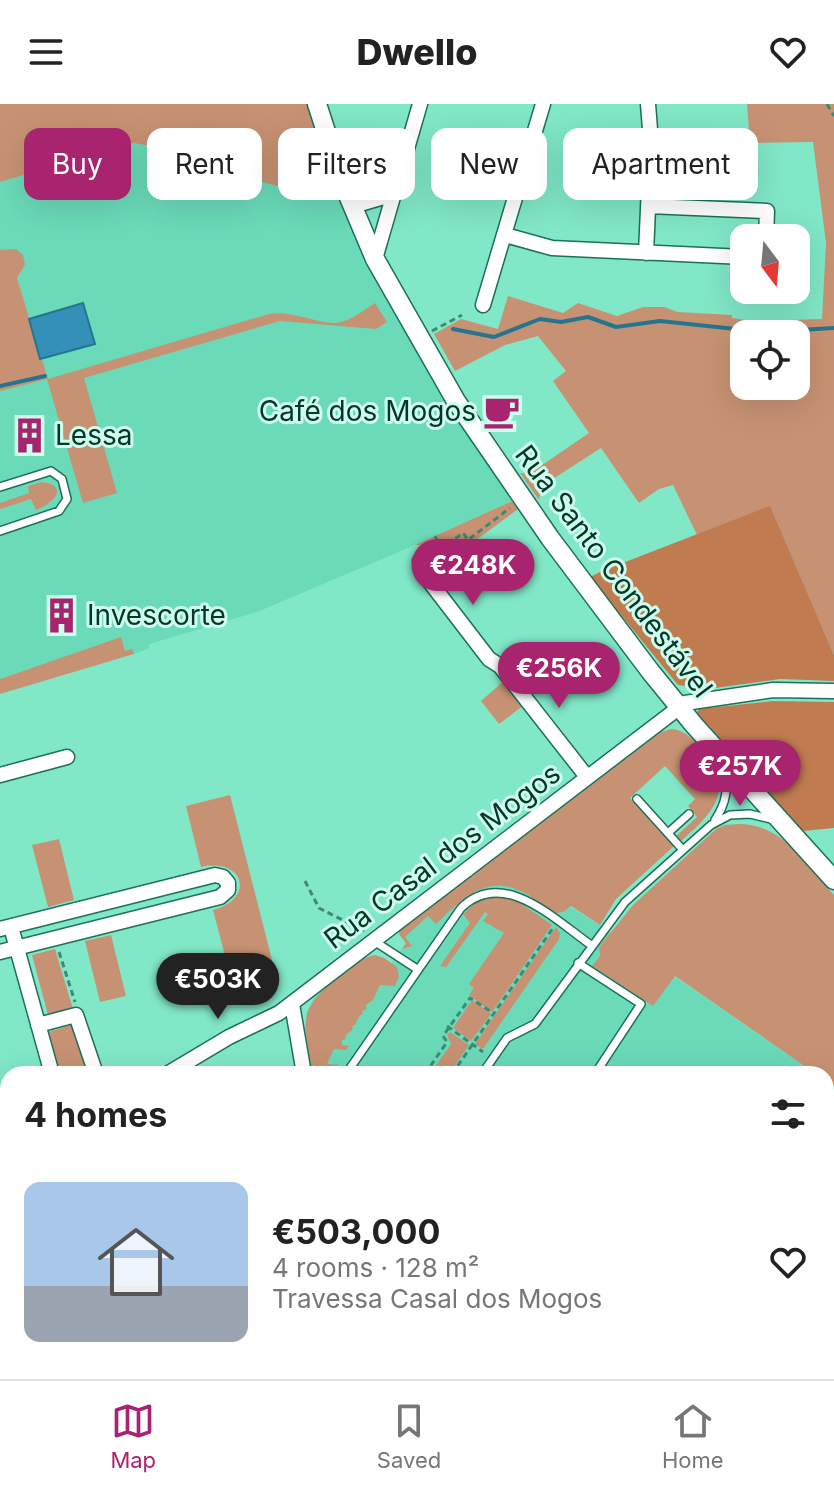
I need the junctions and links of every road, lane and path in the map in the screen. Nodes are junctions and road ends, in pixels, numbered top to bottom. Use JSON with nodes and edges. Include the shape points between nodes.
{"nodes":[{"id":1,"x":317,"y":104,"type":"edge"},
{"id":2,"x":420,"y":104,"type":"edge"},
{"id":3,"x":543,"y":104,"type":"edge"},
{"id":4,"x":648,"y":104,"type":"edge"},
{"id":5,"x":827,"y":104,"type":"edge"},
{"id":6,"x":834,"y":116,"type":"edge"},
{"id":7,"x":413,"y":128,"type":"edge"},
{"id":8,"x":374,"y":200,"type":"edge"},
{"id":9,"x":393,"y":200,"type":"edge"},
{"id":10,"x":353,"y":206,"type":"junction"},
{"id":11,"x":648,"y":206,"type":"junction"},
{"id":12,"x":767,"y":224,"type":"edge"},
{"id":13,"x":505,"y":235,"type":"junction"},
{"id":14,"x":646,"y":253,"type":"junction"},
{"id":15,"x":730,"y":256,"type":"edge"},
{"id":16,"x":378,"y":265,"type":"junction"},
{"id":17,"x":483,"y":305,"type":"dead end"},
{"id":18,"x":462,"y":315,"type":"dead end"},
{"id":19,"x":432,"y":331,"type":"dead end"},
{"id":20,"x":0,"y":487,"type":"edge"},
{"id":21,"x":508,"y":510,"type":"dead end"},
{"id":22,"x":0,"y":531,"type":"edge"},
{"id":23,"x":435,"y":536,"type":"dead end"},
{"id":24,"x":441,"y":549,"type":"junction"},
{"id":25,"x":434,"y":555,"type":"dead end"},
{"id":26,"x":420,"y":561,"type":"dead end"},
{"id":27,"x":834,"y":691,"type":"edge"},
{"id":28,"x":679,"y":707,"type":"junction"},
{"id":29,"x":67,"y":757,"type":"dead end"},
{"id":30,"x":724,"y":759,"type":"junction"},
{"id":31,"x":0,"y":775,"type":"edge"},
{"id":32,"x":587,"y":777,"type":"junction"},
{"id":33,"x":637,"y":799,"type":"dead end"},
{"id":34,"x":689,"y":814,"type":"dead end"},
{"id":35,"x":782,"y":822,"type":"junction"},
{"id":36,"x":711,"y":825,"type":"junction"},
{"id":37,"x":668,"y":833,"type":"junction"},
{"id":38,"x":683,"y":850,"type":"junction"},
{"id":39,"x":834,"y":880,"type":"edge"},
{"id":40,"x":305,"y":881,"type":"dead end"},
{"id":41,"x":557,"y":921,"type":"junction"},
{"id":42,"x":6,"y":928,"type":"edge"},
{"id":43,"x":374,"y":941,"type":"junction"},
{"id":44,"x":591,"y":945,"type":"junction"},
{"id":45,"x":17,"y":948,"type":"junction"},
{"id":46,"x":58,"y":948,"type":"dead end"},
{"id":47,"x":0,"y":952,"type":"edge"},
{"id":48,"x":578,"y":963,"type":"junction"},
{"id":49,"x":417,"y":969,"type":"junction"},
{"id":50,"x":292,"y":1004,"type":"junction"},
{"id":51,"x":77,"y":1008,"type":"dead end"},
{"id":52,"x":493,"y":1014,"type":"junction"},
{"id":53,"x":38,"y":1025,"type":"junction"},
{"id":54,"x":448,"y":1027,"type":"junction"},
{"id":55,"x":472,"y":1045,"type":"junction"},
{"id":56,"x":483,"y":1052,"type":"dead end"},
{"id":57,"x":50,"y":1066,"type":"edge"},
{"id":58,"x":93,"y":1066,"type":"edge"},
{"id":59,"x":180,"y":1066,"type":"edge"},
{"id":60,"x":303,"y":1066,"type":"edge"},
{"id":61,"x":351,"y":1066,"type":"edge"},
{"id":62,"x":430,"y":1066,"type":"edge"},
{"id":63,"x":458,"y":1066,"type":"edge"},
{"id":64,"x":488,"y":1066,"type":"edge"},
{"id":65,"x":600,"y":1066,"type":"edge"}],
"edges":[{"from":1,"to":10,"type":"street","name":"Rua Santo Condestável"},
{"from":2,"to":7,"type":"street"},
{"from":3,"to":13,"type":"street"},
{"from":4,"to":11,"type":"street"},
{"from":5,"to":6,"type":"path"},
{"from":8,"to":10,"type":"street"},
{"from":9,"to":16,"type":"street"},
{"from":10,"to":16,"type":"street","name":"Rua Santo Condestável"},
{"from":11,"to":12,"type":"street","via":[[767,211]]},
{"from":11,"to":14,"type":"street"},
{"from":13,"to":14,"type":"street","via":[[552,248]]},
{"from":13,"to":17,"type":"street"},
{"from":14,"to":15,"type":"street"},
{"from":16,"to":28,"type":"street","name":"Rua Santo Condestável","via":[[456,401],[550,538]]},
{"from":18,"to":19,"type":"path"},
{"from":20,"to":22,"type":"lane","via":[[51,471],[62,479],[67,499],[59,511]]},
{"from":21,"to":24,"type":"path","via":[[468,540],[463,533]]},
{"from":23,"to":24,"type":"path"},
{"from":24,"to":25,"type":"path"},
{"from":26,"to":32,"type":"street","via":[[423,573],[489,659]]},
{"from":27,"to":28,"type":"street","via":[[773,690],[691,700]]},
{"from":28,"to":30,"type":"street","name":"Rua Santo Condestável"},
{"from":28,"to":32,"type":"street","name":"Rua Casal dos Mogos"},
{"from":29,"to":31,"type":"street"},
{"from":30,"to":35,"type":"street","name":"Rua Santo Condestável"},
{"from":30,"to":36,"type":"lane","via":[[728,790]]},
{"from":32,"to":43,"type":"street","name":"Rua Casal dos Mogos"},
{"from":33,"to":37,"type":"lane"},
{"from":34,"to":37,"type":"lane"},
{"from":35,"to":36,"type":"lane","via":[[741,814]]},
{"from":35,"to":39,"type":"street","name":"Rua Santo Condestável"},
{"from":36,"to":38,"type":"lane"},
{"from":37,"to":38,"type":"lane"},
{"from":38,"to":44,"type":"lane","via":[[630,897]]},
{"from":40,"to":43,"type":"path","via":[[319,908]]},
{"from":41,"to":44,"type":"lane"},
{"from":41,"to":49,"type":"lane","via":[[519,896],[483,893],[461,908]]},
{"from":41,"to":52,"type":"path"},
{"from":42,"to":45,"type":"street"},
{"from":42,"to":45,"type":"street","via":[[215,875],[228,883],[220,897]]},
{"from":43,"to":49,"type":"lane"},
{"from":43,"to":50,"type":"street","name":"Rua Casal dos Mogos"},
{"from":44,"to":48,"type":"lane"},
{"from":45,"to":47,"type":"street"},
{"from":45,"to":53,"type":"street"},
{"from":46,"to":51,"type":"path"},
{"from":48,"to":64,"type":"lane","via":[[535,1024],[507,1038]]},
{"from":48,"to":65,"type":"lane","via":[[641,1004]]},
{"from":49,"to":61,"type":"lane"},
{"from":50,"to":59,"type":"street","name":"Rua Casal dos Mogos"},
{"from":50,"to":60,"type":"street"},
{"from":52,"to":54,"type":"path","via":[[470,998]]},
{"from":52,"to":55,"type":"path"},
{"from":53,"to":57,"type":"street"},
{"from":53,"to":58,"type":"street","via":[[76,1015]]},
{"from":54,"to":55,"type":"path"},
{"from":54,"to":62,"type":"path","via":[[443,1036],[447,1042]]},
{"from":55,"to":56,"type":"path"},
{"from":55,"to":63,"type":"path"}]}
